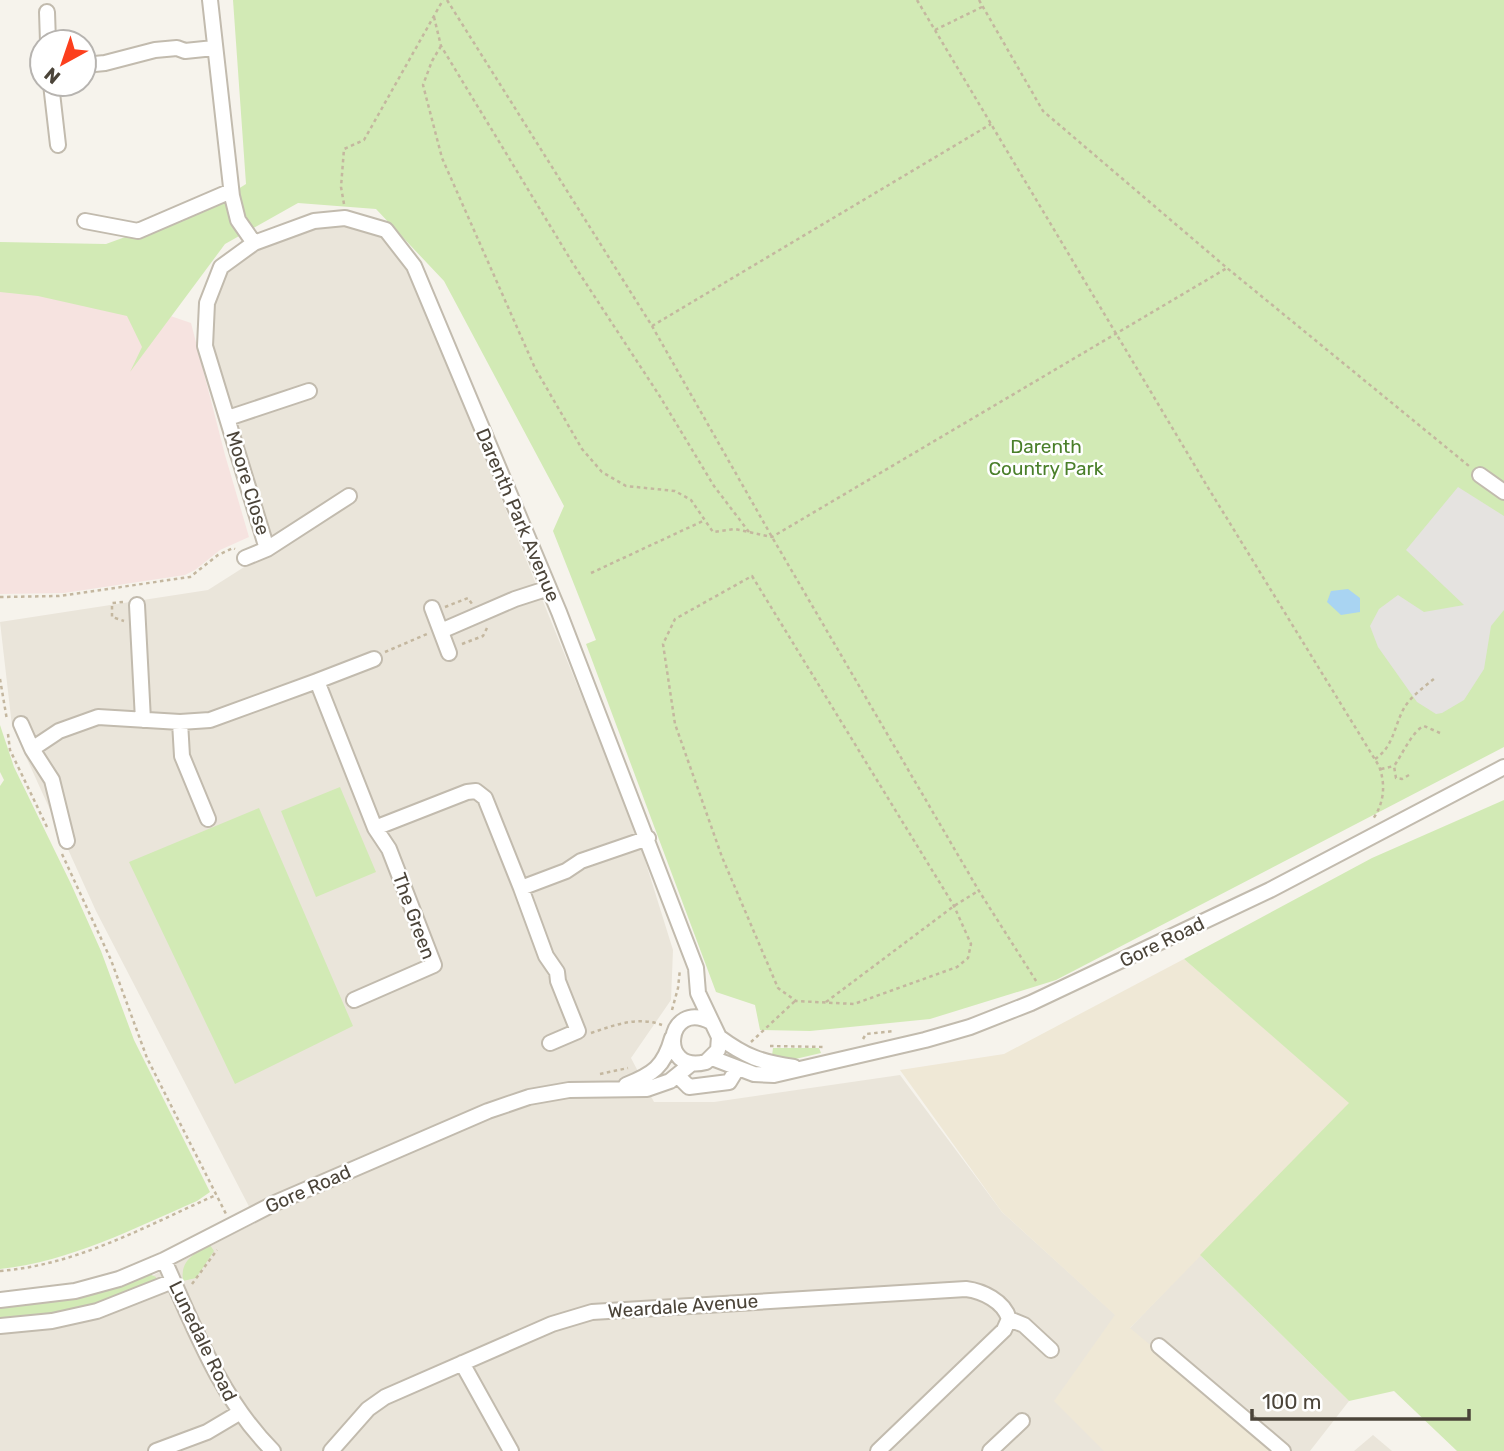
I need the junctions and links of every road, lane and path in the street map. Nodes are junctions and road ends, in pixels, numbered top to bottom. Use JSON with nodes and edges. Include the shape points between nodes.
{"nodes":[{"id":1,"x":209,"y":0,"type":"edge"},
{"id":2,"x":445,"y":0,"type":"edge"},
{"id":3,"x":917,"y":0,"type":"edge"},
{"id":4,"x":979,"y":0,"type":"edge"},
{"id":5,"x":983,"y":7,"type":"junction"},
{"id":6,"x":47,"y":12,"type":"dead end"},
{"id":7,"x":434,"y":17,"type":"junction"},
{"id":8,"x":48,"y":28,"type":"edge"},
{"id":9,"x":935,"y":30,"type":"junction"},
{"id":10,"x":441,"y":46,"type":"junction"},
{"id":11,"x":214,"y":48,"type":"junction"},
{"id":12,"x":98,"y":64,"type":"edge"},
{"id":13,"x":53,"y":98,"type":"edge"},
{"id":14,"x":991,"y":124,"type":"junction"},
{"id":15,"x":58,"y":145,"type":"dead end"},
{"id":16,"x":231,"y":191,"type":"junction"},
{"id":17,"x":345,"y":218,"type":"junction"},
{"id":18,"x":85,"y":221,"type":"dead end"},
{"id":19,"x":254,"y":243,"type":"junction"},
{"id":20,"x":1227,"y":268,"type":"junction"},
{"id":21,"x":652,"y":326,"type":"junction"},
{"id":22,"x":1117,"y":334,"type":"junction"},
{"id":23,"x":309,"y":391,"type":"dead end"},
{"id":24,"x":229,"y":418,"type":"junction"},
{"id":25,"x":1480,"y":475,"type":"joint"},
{"id":26,"x":1504,"y":492,"type":"edge"},
{"id":27,"x":349,"y":496,"type":"dead end"},
{"id":28,"x":705,"y":520,"type":"junction"},
{"id":29,"x":749,"y":532,"type":"junction"},
{"id":30,"x":772,"y":537,"type":"junction"},
{"id":31,"x":267,"y":549,"type":"junction"},
{"id":32,"x":246,"y":558,"type":"joint"},
{"id":33,"x":591,"y":573,"type":"dead end"},
{"id":34,"x":549,"y":589,"type":"junction"},
{"id":35,"x":0,"y":597,"type":"edge"},
{"id":36,"x":131,"y":603,"type":"joint"},
{"id":37,"x":432,"y":608,"type":"dead end"},
{"id":38,"x":127,"y":625,"type":"dead end"},
{"id":39,"x":441,"y":631,"type":"junction"},
{"id":40,"x":449,"y":653,"type":"dead end"},
{"id":41,"x":379,"y":656,"type":"joint"},
{"id":42,"x":1435,"y":678,"type":"dead end"},
{"id":43,"x":0,"y":679,"type":"edge"},
{"id":44,"x":317,"y":681,"type":"junction"},
{"id":45,"x":143,"y":720,"type":"junction"},
{"id":46,"x":180,"y":722,"type":"junction"},
{"id":47,"x":21,"y":724,"type":"dead end"},
{"id":48,"x":1440,"y":733,"type":"dead end"},
{"id":49,"x":32,"y":749,"type":"junction"},
{"id":50,"x":1375,"y":759,"type":"junction"},
{"id":51,"x":1394,"y":766,"type":"junction"},
{"id":52,"x":1504,"y":766,"type":"edge"},
{"id":53,"x":1381,"y":769,"type":"junction"},
{"id":54,"x":1409,"y":775,"type":"dead end"},
{"id":55,"x":208,"y":819,"type":"dead end"},
{"id":56,"x":1369,"y":823,"type":"dead end"},
{"id":57,"x":375,"y":828,"type":"junction"},
{"id":58,"x":51,"y":833,"type":"dead end"},
{"id":59,"x":648,"y":838,"type":"junction"},
{"id":60,"x":62,"y":843,"type":"joint"},
{"id":61,"x":521,"y":888,"type":"junction"},
{"id":62,"x":979,"y":891,"type":"junction"},
{"id":63,"x":954,"y":906,"type":"junction"},
{"id":64,"x":1040,"y":988,"type":"dead end"},
{"id":65,"x":698,"y":993,"type":"junction"},
{"id":66,"x":354,"y":1000,"type":"dead end"},
{"id":67,"x":796,"y":1001,"type":"junction"},
{"id":68,"x":826,"y":1002,"type":"junction"},
{"id":69,"x":687,"y":1019,"type":"junction"},
{"id":70,"x":711,"y":1022,"type":"junction"},
{"id":71,"x":668,"y":1031,"type":"junction"},
{"id":72,"x":898,"y":1031,"type":"dead end"},
{"id":73,"x":719,"y":1037,"type":"junction"},
{"id":74,"x":591,"y":1041,"type":"dead end"},
{"id":75,"x":861,"y":1041,"type":"dead end"},
{"id":76,"x":550,"y":1043,"type":"dead end"},
{"id":77,"x":749,"y":1044,"type":"dead end"},
{"id":78,"x":836,"y":1045,"type":"dead end"},
{"id":79,"x":770,"y":1046,"type":"dead end"},
{"id":80,"x":712,"y":1058,"type":"junction"},
{"id":81,"x":691,"y":1064,"type":"junction"},
{"id":82,"x":801,"y":1068,"type":"junction"},
{"id":83,"x":737,"y":1069,"type":"junction"},
{"id":84,"x":678,"y":1076,"type":"junction"},
{"id":85,"x":620,"y":1088,"type":"junction"},
{"id":86,"x":216,"y":1195,"type":"junction"},
{"id":87,"x":225,"y":1212,"type":"dead end"},
{"id":88,"x":220,"y":1244,"type":"dead end"},
{"id":89,"x":164,"y":1260,"type":"junction"},
{"id":90,"x":0,"y":1271,"type":"edge"},
{"id":91,"x":173,"y":1281,"type":"junction"},
{"id":92,"x":190,"y":1288,"type":"dead end"},
{"id":93,"x":0,"y":1300,"type":"edge"},
{"id":94,"x":1009,"y":1319,"type":"junction"},
{"id":95,"x":0,"y":1326,"type":"edge"},
{"id":96,"x":1159,"y":1346,"type":"dead end"},
{"id":97,"x":1051,"y":1349,"type":"dead end"},
{"id":98,"x":462,"y":1363,"type":"junction"},
{"id":99,"x":239,"y":1413,"type":"junction"},
{"id":100,"x":1022,"y":1421,"type":"dead end"},
{"id":101,"x":156,"y":1451,"type":"edge"},
{"id":102,"x":273,"y":1451,"type":"edge"},
{"id":103,"x":331,"y":1451,"type":"edge"},
{"id":104,"x":511,"y":1451,"type":"edge"},
{"id":105,"x":878,"y":1451,"type":"edge"},
{"id":106,"x":989,"y":1451,"type":"edge"},
{"id":107,"x":1283,"y":1451,"type":"edge"}],
"edges":[{"from":1,"to":11,"type":"street"},
{"from":2,"to":7,"type":"path"},
{"from":2,"to":21,"type":"path"},
{"from":3,"to":9,"type":"path"},
{"from":4,"to":5,"type":"path"},
{"from":5,"to":9,"type":"path"},
{"from":5,"to":20,"type":"path","via":[[1043,111]]},
{"from":6,"to":8,"type":"street"},
{"from":7,"to":10,"type":"path"},
{"from":7,"to":17,"type":"path","via":[[364,140],[344,149],[341,187]]},
{"from":9,"to":14,"type":"path"},
{"from":10,"to":28,"type":"path","via":[[424,85],[442,158],[535,368],[582,449],[602,472],[626,486],[675,491],[691,500]]},
{"from":10,"to":29,"type":"path","via":[[572,262],[714,486]]},
{"from":11,"to":12,"type":"street","via":[[155,50]]},
{"from":11,"to":16,"type":"street"},
{"from":13,"to":15,"type":"street"},
{"from":14,"to":21,"type":"path"},
{"from":14,"to":22,"type":"path"},
{"from":16,"to":18,"type":"street","via":[[138,231]]},
{"from":16,"to":19,"type":"street","via":[[238,220]]},
{"from":17,"to":19,"type":"street","name":"Darenth Park Avenue","via":[[314,221]]},
{"from":17,"to":34,"type":"street","name":"Darenth Park Avenue","via":[[386,230],[414,266]]},
{"from":19,"to":24,"type":"street","name":"Moore Close","via":[[222,267],[208,303],[205,346]]},
{"from":20,"to":22,"type":"path"},
{"from":20,"to":25,"type":"path"},
{"from":21,"to":30,"type":"path"},
{"from":22,"to":30,"type":"path"},
{"from":22,"to":50,"type":"path"},
{"from":23,"to":24,"type":"street","name":"Moore Close"},
{"from":24,"to":31,"type":"street","name":"Moore Close"},
{"from":25,"to":26,"type":"street"},
{"from":27,"to":31,"type":"street","name":"Moore Close"},
{"from":28,"to":29,"type":"path","via":[[713,532]]},
{"from":28,"to":33,"type":"path"},
{"from":29,"to":30,"type":"path"},
{"from":30,"to":62,"type":"path"},
{"from":31,"to":32,"type":"street","name":"Moore Close"},
{"from":32,"to":35,"type":"path","via":[[233,548],[190,578],[59,596]]},
{"from":34,"to":39,"type":"street"},
{"from":34,"to":59,"type":"street","name":"Darenth Park Avenue"},
{"from":36,"to":38,"type":"path","via":[[112,602],[112,617]]},
{"from":36,"to":45,"type":"street"},
{"from":37,"to":39,"type":"street"},
{"from":39,"to":40,"type":"street"},
{"from":39,"to":41,"type":"path"},
{"from":41,"to":44,"type":"street"},
{"from":42,"to":50,"type":"path","via":[[1406,705],[1387,747]]},
{"from":43,"to":58,"type":"path","via":[[10,750]]},
{"from":44,"to":46,"type":"street","via":[[226,716]]},
{"from":44,"to":57,"type":"street","name":"The Green"},
{"from":45,"to":46,"type":"street"},
{"from":45,"to":49,"type":"street","via":[[99,717],[59,731]]},
{"from":46,"to":55,"type":"street","via":[[182,757]]},
{"from":47,"to":49,"type":"street"},
{"from":48,"to":51,"type":"path","via":[[1426,726],[1419,728]]},
{"from":49,"to":60,"type":"street","via":[[52,780]]},
{"from":50,"to":53,"type":"path"},
{"from":51,"to":53,"type":"path"},
{"from":51,"to":54,"type":"path","via":[[1396,778]]},
{"from":52,"to":82,"type":"street","name":"Gore Road","via":[[1270,890],[1031,1003],[934,1038]]},
{"from":53,"to":56,"type":"path","via":[[1382,799]]},
{"from":57,"to":61,"type":"street","via":[[479,788]]},
{"from":57,"to":66,"type":"street","name":"The Green","via":[[435,965]]},
{"from":59,"to":61,"type":"street"},
{"from":59,"to":65,"type":"street","name":"Darenth Park Avenue","via":[[696,968]]},
{"from":60,"to":86,"type":"path","via":[[147,1058]]},
{"from":61,"to":76,"type":"street","via":[[547,940],[546,957],[557,972],[578,1031]]},
{"from":62,"to":63,"type":"path"},
{"from":62,"to":64,"type":"path"},
{"from":63,"to":67,"type":"path","via":[[752,576],[675,619],[663,644],[675,724],[722,857],[778,988]]},
{"from":63,"to":68,"type":"path"},
{"from":63,"to":68,"type":"path","via":[[971,944],[968,958],[957,967],[854,1004]]},
{"from":65,"to":69,"type":"street"},
{"from":65,"to":70,"type":"street","name":"Darenth Park Avenue"},
{"from":67,"to":68,"type":"path"},
{"from":67,"to":77,"type":"path"},
{"from":69,"to":70,"type":"street"},
{"from":69,"to":71,"type":"street"},
{"from":70,"to":73,"type":"street"},
{"from":71,"to":74,"type":"path","via":[[645,1020],[626,1022],[588,1034]]},
{"from":71,"to":81,"type":"street","via":[[676,1054]]},
{"from":71,"to":85,"type":"street","name":"Gore Road","via":[[667,1055],[660,1066]]},
{"from":72,"to":75,"type":"path","via":[[866,1034]]},
{"from":73,"to":80,"type":"street"},
{"from":73,"to":82,"type":"street","name":"Gore Road","via":[[756,1060]]},
{"from":78,"to":79,"type":"path"},
{"from":80,"to":81,"type":"street"},
{"from":80,"to":83,"type":"street","name":"Gore Road"},
{"from":81,"to":84,"type":"street","name":"Gore Road"},
{"from":82,"to":83,"type":"street","name":"Gore Road","via":[[774,1075]]},
{"from":83,"to":84,"type":"street","via":[[728,1083],[689,1087]]},
{"from":84,"to":85,"type":"street","name":"Gore Road","via":[[647,1088]]},
{"from":85,"to":89,"type":"street","name":"Gore Road","via":[[529,1097],[488,1111],[275,1203]]},
{"from":86,"to":87,"type":"path"},
{"from":86,"to":90,"type":"path","via":[[55,1263]]},
{"from":88,"to":92,"type":"path"},
{"from":89,"to":91,"type":"street","name":"Lunedale Road"},
{"from":89,"to":93,"type":"street","name":"Gore Road","via":[[75,1291]]},
{"from":91,"to":95,"type":"street","via":[[97,1311]]},
{"from":91,"to":99,"type":"street","name":"Lunedale Road"},
{"from":94,"to":97,"type":"street","name":"Weardale Avenue","via":[[1024,1325]]},
{"from":94,"to":98,"type":"street","name":"Weardale Avenue","via":[[990,1297],[966,1289],[600,1311],[578,1314]]},
{"from":94,"to":105,"type":"street","via":[[1006,1328]]},
{"from":96,"to":107,"type":"street"},
{"from":98,"to":103,"type":"street","name":"Weardale Avenue","via":[[378,1401]]},
{"from":98,"to":104,"type":"street"},
{"from":99,"to":101,"type":"street","via":[[207,1432]]},
{"from":99,"to":102,"type":"street","name":"Lunedale Road"},
{"from":100,"to":106,"type":"street"}]}
